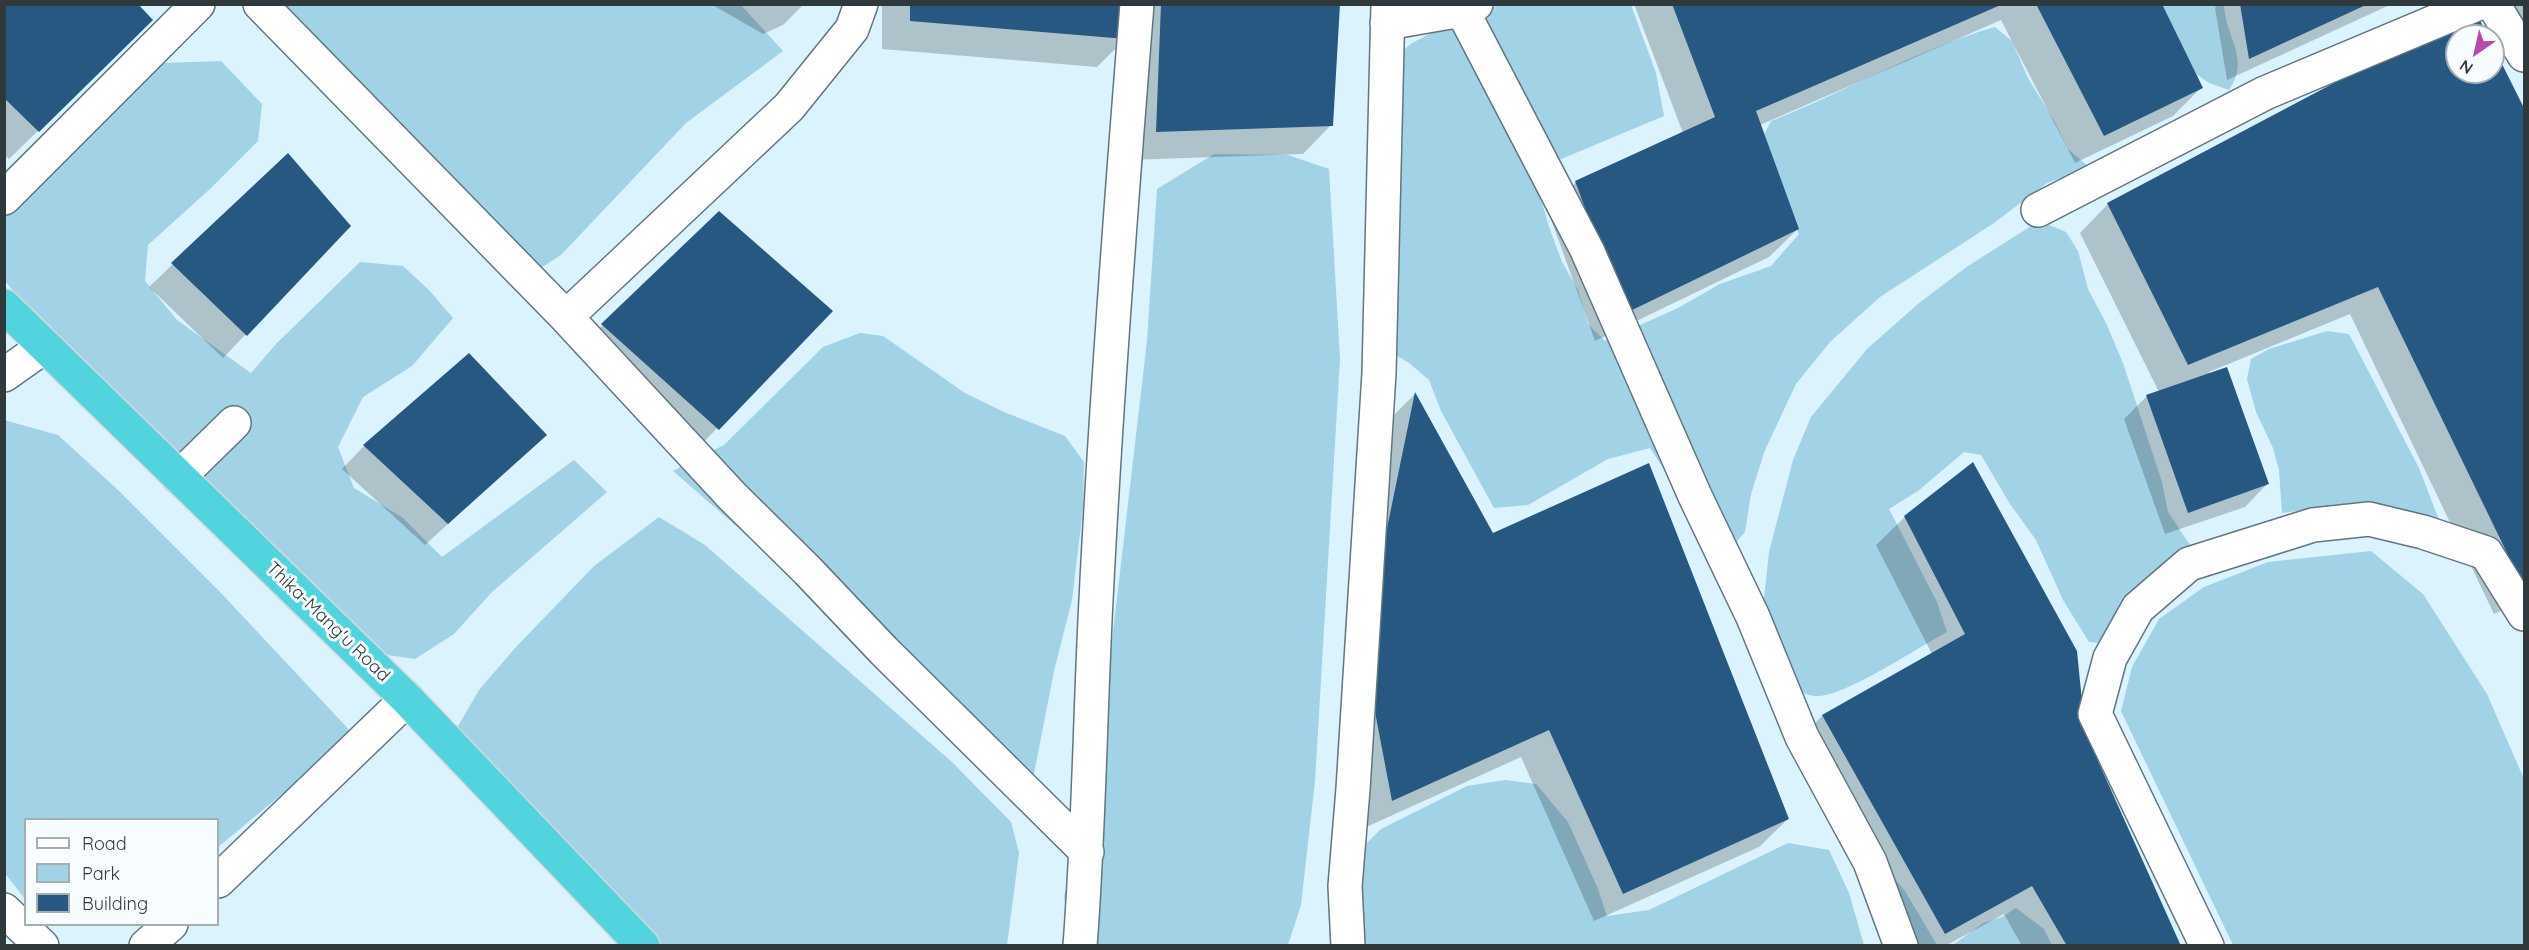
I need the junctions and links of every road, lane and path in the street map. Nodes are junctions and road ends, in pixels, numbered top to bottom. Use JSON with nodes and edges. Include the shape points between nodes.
{"nodes":[{"id":1,"x":198,"y":4,"type":"edge"},
{"id":2,"x":260,"y":4,"type":"edge"},
{"id":3,"x":861,"y":4,"type":"edge"},
{"id":4,"x":1137,"y":4,"type":"edge"},
{"id":5,"x":2476,"y":4,"type":"edge"},
{"id":6,"x":2493,"y":4,"type":"edge"},
{"id":7,"x":1469,"y":7,"type":"edge"},
{"id":8,"x":1388,"y":14,"type":"edge"},
{"id":9,"x":2524,"y":55,"type":"edge"},
{"id":10,"x":4,"y":198,"type":"edge"},
{"id":11,"x":2038,"y":210,"type":"dead end"},
{"id":12,"x":4,"y":306,"type":"edge"},
{"id":13,"x":566,"y":317,"type":"junction"},
{"id":14,"x":45,"y":346,"type":"junction"},
{"id":15,"x":4,"y":375,"type":"edge"},
{"id":16,"x":234,"y":423,"type":"dead end"},
{"id":17,"x":180,"y":477,"type":"junction"},
{"id":18,"x":2524,"y":614,"type":"edge"},
{"id":19,"x":407,"y":699,"type":"junction"},
{"id":20,"x":1087,"y":852,"type":"junction"},
{"id":21,"x":219,"y":880,"type":"edge"},
{"id":22,"x":4,"y":910,"type":"edge"},
{"id":23,"x":169,"y":926,"type":"edge"},
{"id":24,"x":42,"y":945,"type":"edge"},
{"id":25,"x":146,"y":945,"type":"edge"},
{"id":26,"x":643,"y":945,"type":"edge"},
{"id":27,"x":1080,"y":945,"type":"edge"},
{"id":28,"x":1348,"y":945,"type":"edge"},
{"id":29,"x":1901,"y":945,"type":"edge"},
{"id":30,"x":2207,"y":945,"type":"edge"}],
"edges":[{"from":1,"to":10,"type":"street"},
{"from":2,"to":13,"type":"street"},
{"from":3,"to":13,"type":"street","via":[[852,29],[789,107]]},
{"from":4,"to":20,"type":"street","via":[[1095,601]]},
{"from":5,"to":11,"type":"street","via":[[2265,93]]},
{"from":6,"to":9,"type":"street"},
{"from":7,"to":8,"type":"street"},
{"from":7,"to":29,"type":"street","via":[[1587,250],[1695,496],[1754,617],[1802,737],[1870,862]]},
{"from":8,"to":28,"type":"street","via":[[1379,373],[1345,886]]},
{"from":12,"to":14,"type":"highway","name":"Thika-Mang'u Road"},
{"from":13,"to":20,"type":"street","via":[[732,495]]},
{"from":14,"to":15,"type":"street"},
{"from":14,"to":17,"type":"highway","name":"Thika-Mang'u Road"},
{"from":16,"to":17,"type":"street"},
{"from":17,"to":19,"type":"highway","name":"Thika-Mang'u Road"},
{"from":18,"to":30,"type":"street","via":[[2486,553],[2369,519],[2313,525],[2189,564],[2138,608],[2110,658],[2095,714]]},
{"from":19,"to":21,"type":"street"},
{"from":19,"to":26,"type":"highway","name":"Thika-Mang'u Road"},
{"from":20,"to":27,"type":"street"},
{"from":22,"to":24,"type":"street"},
{"from":23,"to":25,"type":"street"}]}
